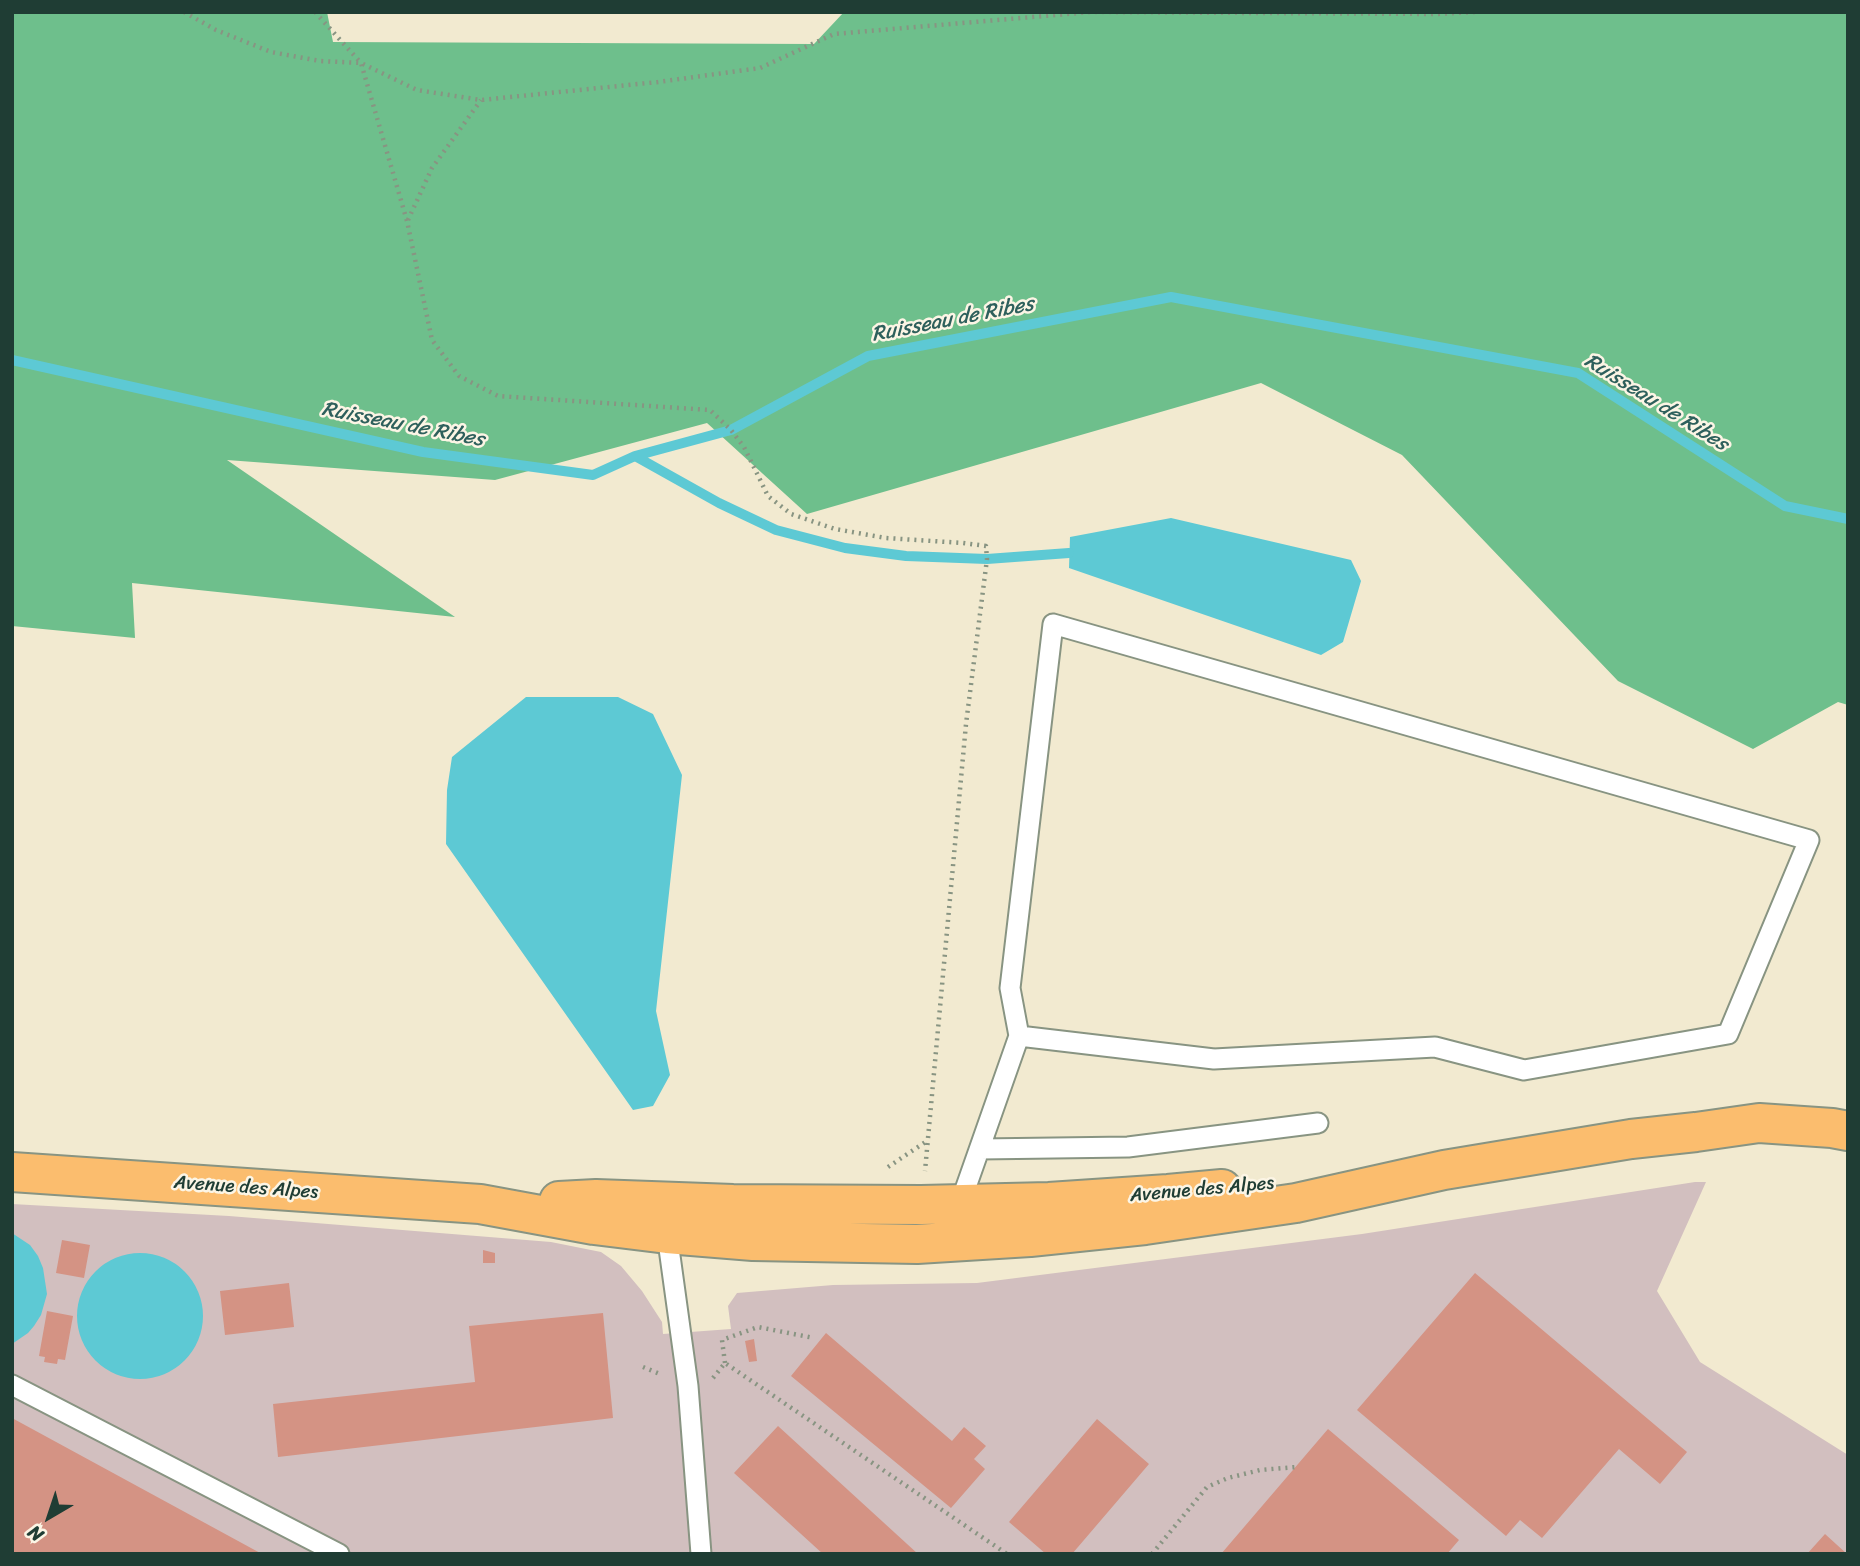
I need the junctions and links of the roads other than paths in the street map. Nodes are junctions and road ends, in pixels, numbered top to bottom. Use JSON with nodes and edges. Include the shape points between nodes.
{"nodes":[{"id":1,"x":1019,"y":1036,"type":"junction"},
{"id":2,"x":1318,"y":1123,"type":"dead end"},
{"id":3,"x":1848,"y":1131,"type":"edge"},
{"id":4,"x":1696,"y":1132,"type":"junction"},
{"id":5,"x":980,"y":1149,"type":"junction"},
{"id":6,"x":1848,"y":1154,"type":"edge"},
{"id":7,"x":1444,"y":1170,"type":"junction"},
{"id":8,"x":12,"y":1172,"type":"edge"},
{"id":9,"x":480,"y":1204,"type":"junction"},
{"id":10,"x":733,"y":1204,"type":"junction"},
{"id":11,"x":827,"y":1204,"type":"junction"},
{"id":12,"x":960,"y":1204,"type":"junction"},
{"id":13,"x":916,"y":1216,"type":"junction"},
{"id":14,"x":667,"y":1234,"type":"junction"},
{"id":15,"x":1030,"y":1237,"type":"junction"},
{"id":16,"x":752,"y":1241,"type":"junction"},
{"id":17,"x":860,"y":1244,"type":"junction"},
{"id":18,"x":12,"y":1385,"type":"edge"},
{"id":19,"x":339,"y":1554,"type":"edge"},
{"id":20,"x":701,"y":1554,"type":"edge"}],
"edges":[{"from":1,"to":1,"type":"lane","via":[[1213,1059],[1435,1047],[1524,1070],[1727,1034],[1809,840],[1053,624],[1010,988]]},
{"from":1,"to":5,"type":"lane"},
{"from":2,"to":5,"type":"lane","via":[[1128,1147]]},
{"from":3,"to":4,"type":"main road","name":"Avenue des Alpes","via":[[1759,1123]]},
{"from":4,"to":6,"type":"main road","name":"Avenue des Alpes","via":[[1790,1142]]},
{"from":4,"to":7,"type":"main road","name":"Avenue des Alpes"},
{"from":5,"to":12,"type":"lane"},
{"from":7,"to":12,"type":"main road","name":"Avenue des Alpes","via":[[1168,1194]]},
{"from":7,"to":15,"type":"main road","name":"Avenue des Alpes","via":[[1296,1203]]},
{"from":8,"to":9,"type":"main road","name":"Avenue des Alpes"},
{"from":9,"to":10,"type":"main road","name":"Avenue des Alpes","via":[[596,1199]]},
{"from":9,"to":14,"type":"main road","name":"Avenue des Alpes"},
{"from":10,"to":11,"type":"main road","name":"Avenue des Alpes"},
{"from":10,"to":14,"type":"main road","name":"Avenue des Alpes","via":[[711,1222],[688,1221]]},
{"from":11,"to":13,"type":"main road","name":"Avenue des Alpes"},
{"from":11,"to":16,"type":"main road","via":[[809,1226],[769,1227]]},
{"from":12,"to":13,"type":"main road","name":"Avenue des Alpes"},
{"from":12,"to":15,"type":"main road","name":"Avenue des Alpes","via":[[983,1223],[1009,1225]]},
{"from":13,"to":17,"type":"main road","name":"Avenue des Alpes"},
{"from":14,"to":16,"type":"main road","name":"Avenue des Alpes"},
{"from":14,"to":20,"type":"lane","via":[[688,1386]]},
{"from":15,"to":17,"type":"main road","name":"Avenue des Alpes"},
{"from":16,"to":17,"type":"main road","name":"Avenue des Alpes"},
{"from":18,"to":19,"type":"lane"}]}
